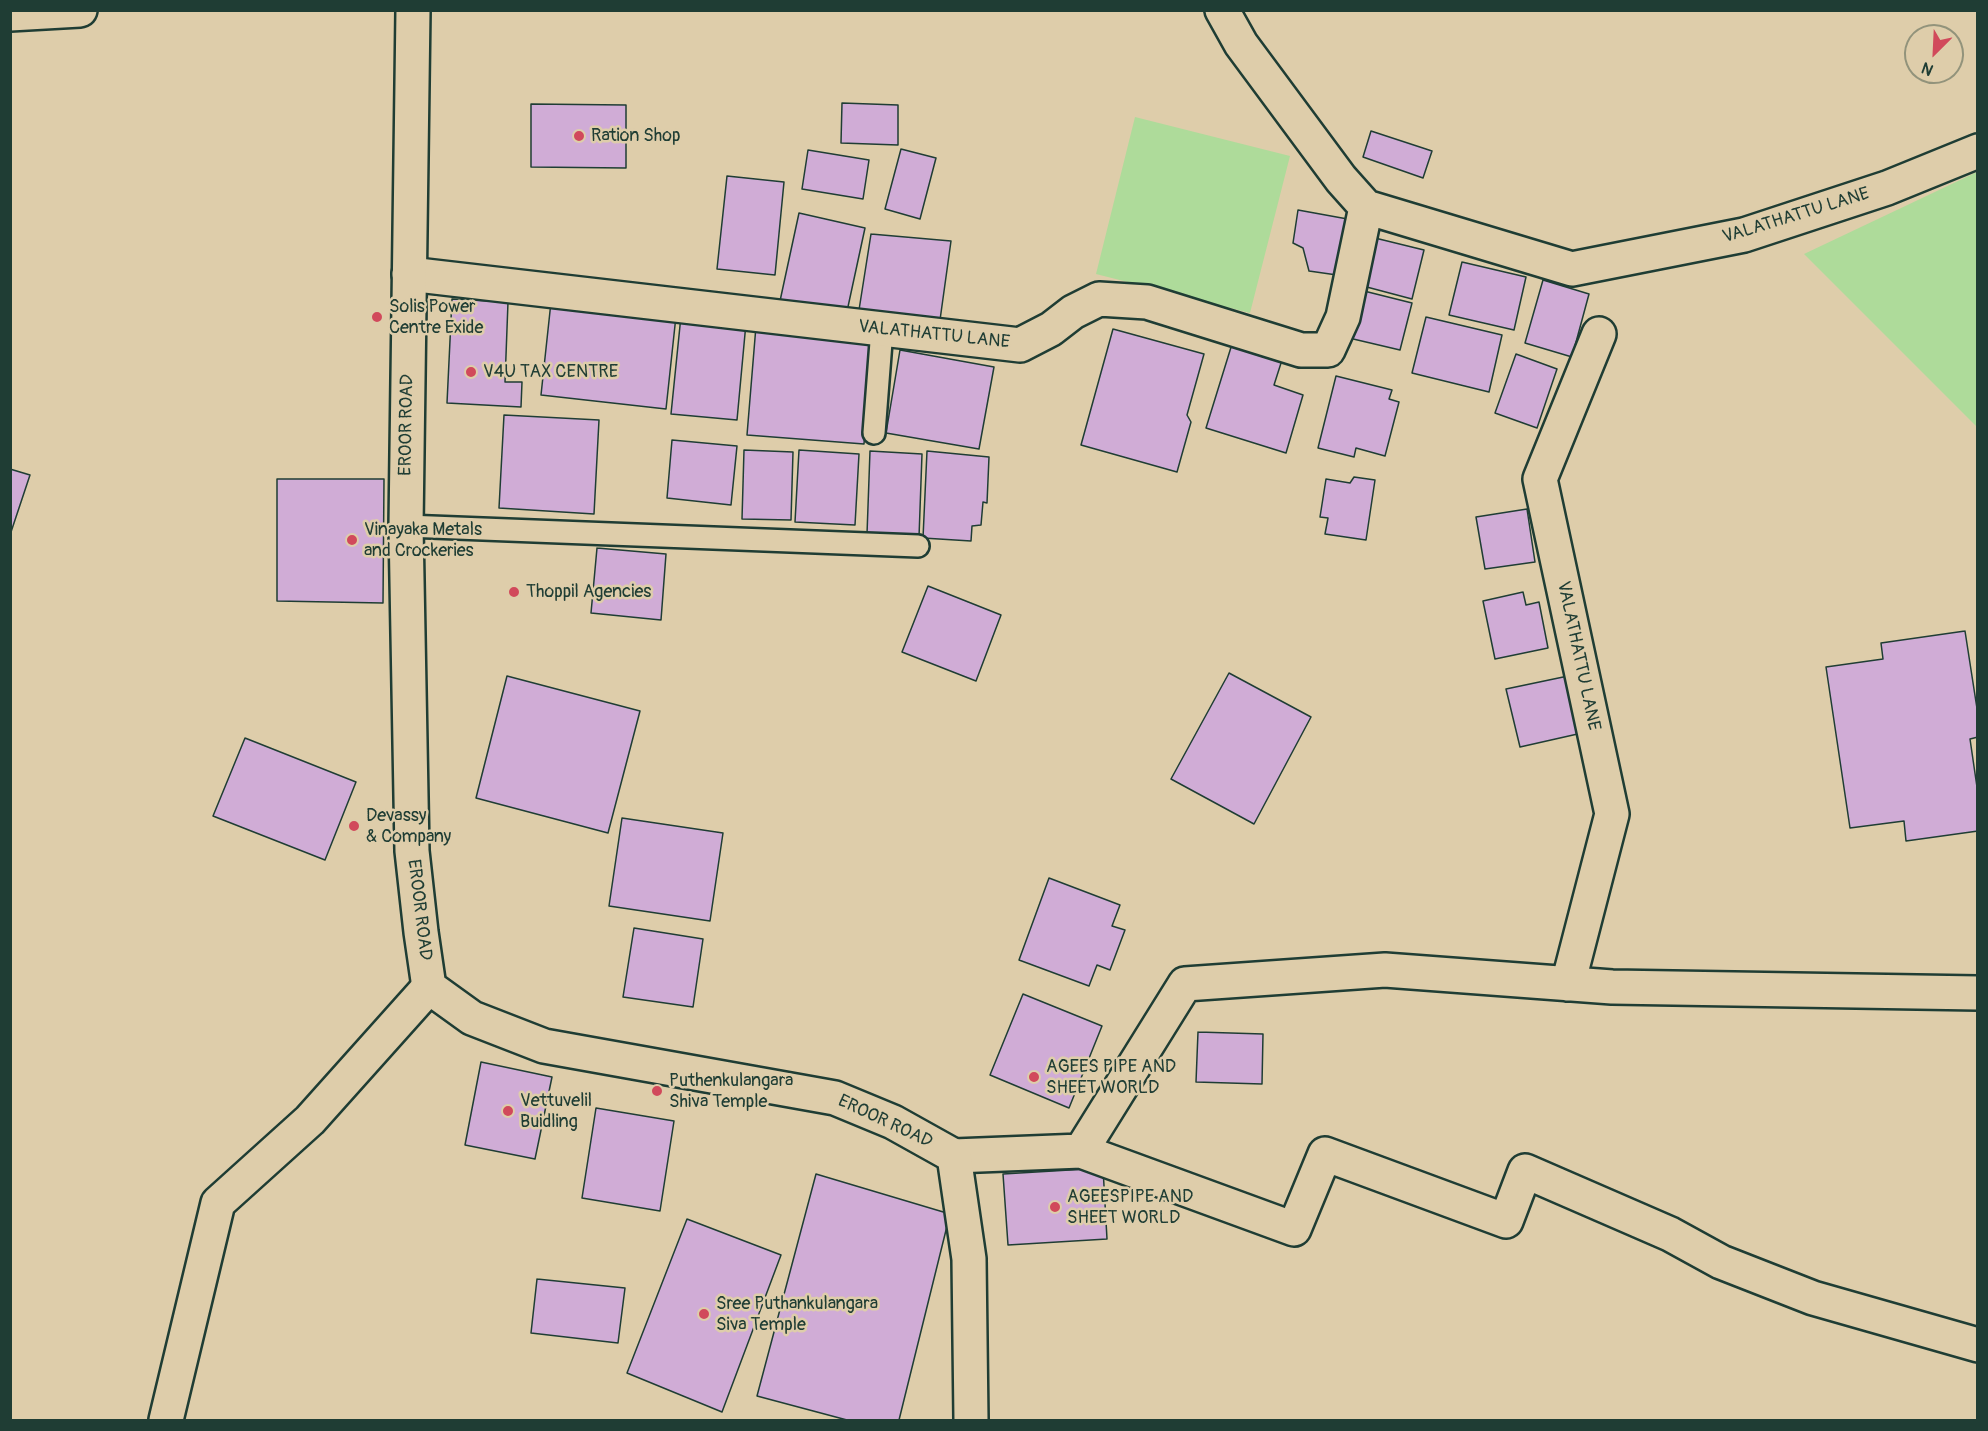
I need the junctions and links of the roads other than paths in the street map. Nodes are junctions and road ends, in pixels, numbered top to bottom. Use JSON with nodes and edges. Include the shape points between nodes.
{"nodes":[{"id":1,"x":80,"y":10,"type":"edge"},
{"id":2,"x":413,"y":10,"type":"edge"},
{"id":3,"x":1222,"y":10,"type":"edge"},
{"id":4,"x":10,"y":14,"type":"edge"},
{"id":5,"x":1977,"y":151,"type":"edge"},
{"id":6,"x":1366,"y":207,"type":"junction"},
{"id":7,"x":409,"y":274,"type":"junction"},
{"id":8,"x":882,"y":329,"type":"junction"},
{"id":9,"x":1599,"y":334,"type":"dead end"},
{"id":10,"x":874,"y":433,"type":"dead end"},
{"id":11,"x":406,"y":526,"type":"junction"},
{"id":12,"x":918,"y":546,"type":"dead end"},
{"id":13,"x":1568,"y":984,"type":"junction"},
{"id":14,"x":429,"y":987,"type":"junction"},
{"id":15,"x":1977,"y":993,"type":"edge"},
{"id":16,"x":1081,"y":1152,"type":"junction"},
{"id":17,"x":954,"y":1156,"type":"junction"},
{"id":18,"x":1977,"y":1345,"type":"edge"},
{"id":19,"x":166,"y":1420,"type":"edge"},
{"id":20,"x":971,"y":1420,"type":"edge"}],
"edges":[{"from":1,"to":4,"type":"street"},
{"from":2,"to":7,"type":"street","name":"EROOR ROAD"},
{"from":3,"to":6,"type":"street","via":[[1241,44]]},
{"from":5,"to":6,"type":"street","name":"VALATHATTU LANE","via":[[1887,188],[1744,235],[1572,269]]},
{"from":6,"to":8,"type":"street","name":"VALATHATTU LANE","via":[[1343,317],[1328,350],[1300,350],[1147,302],[1100,299],[1020,345]]},
{"from":7,"to":8,"type":"street","name":"VALATHATTU LANE"},
{"from":7,"to":11,"type":"street","name":"EROOR ROAD"},
{"from":8,"to":10,"type":"lane"},
{"from":9,"to":13,"type":"street","name":"VALATHATTU LANE","via":[[1540,479],[1612,813]]},
{"from":11,"to":12,"type":"lane"},
{"from":11,"to":14,"type":"street","name":"EROOR ROAD","via":[[412,851]]},
{"from":13,"to":15,"type":"street"},
{"from":13,"to":16,"type":"street","via":[[1385,970],[1185,984]]},
{"from":14,"to":17,"type":"street","name":"EROOR ROAD","via":[[472,1017],[544,1046],[836,1098],[893,1122]]},
{"from":14,"to":19,"type":"street","via":[[310,1120],[218,1203]]},
{"from":16,"to":17,"type":"street"},
{"from":16,"to":18,"type":"street","via":[[1294,1228],[1325,1154],[1506,1221],[1525,1170],[1670,1234],[1721,1262],[1813,1298]]},
{"from":17,"to":20,"type":"street","name":"EROOR ROAD","via":[[969,1259]]}]}
